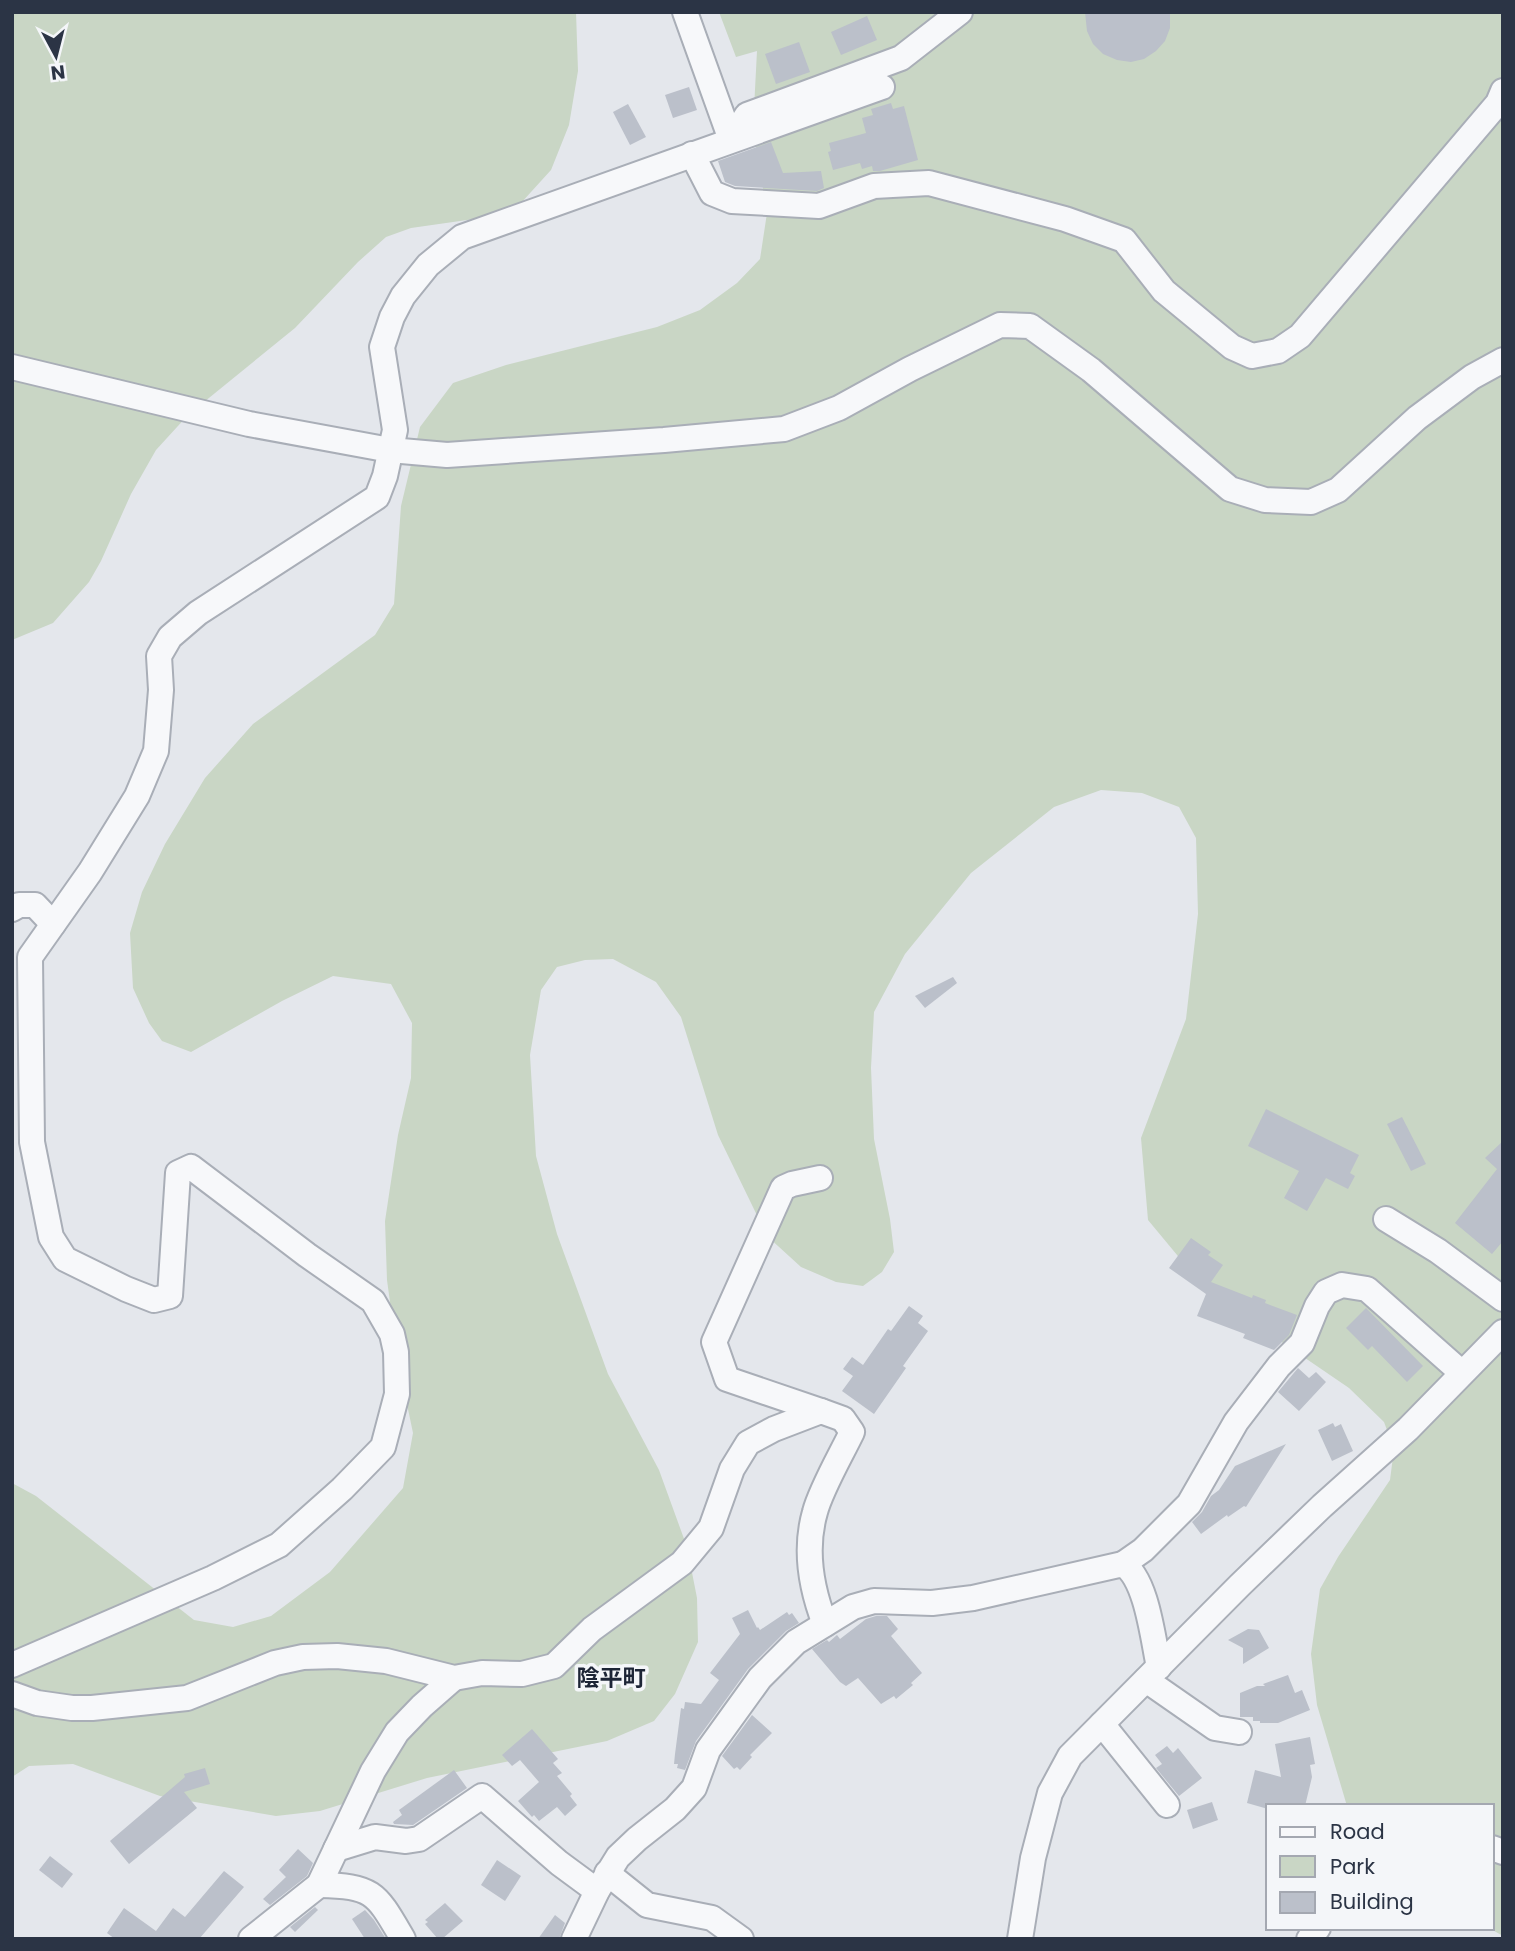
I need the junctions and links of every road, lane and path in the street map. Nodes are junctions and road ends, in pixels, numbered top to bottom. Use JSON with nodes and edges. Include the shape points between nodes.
{"nodes":[{"id":1,"x":685,"y":12,"type":"edge"},
{"id":2,"x":960,"y":12,"type":"edge"},
{"id":3,"x":882,"y":88,"type":"dead end"},
{"id":4,"x":1503,"y":90,"type":"edge"},
{"id":5,"x":731,"y":140,"type":"junction"},
{"id":6,"x":692,"y":154,"type":"junction"},
{"id":7,"x":1503,"y":360,"type":"edge"},
{"id":8,"x":12,"y":367,"type":"edge"},
{"id":9,"x":390,"y":450,"type":"junction"},
{"id":10,"x":12,"y":909,"type":"edge"},
{"id":11,"x":53,"y":924,"type":"junction"},
{"id":12,"x":820,"y":1178,"type":"dead end"},
{"id":13,"x":1386,"y":1219,"type":"dead end"},
{"id":14,"x":1503,"y":1299,"type":"edge"},
{"id":15,"x":1503,"y":1332,"type":"edge"},
{"id":16,"x":1462,"y":1373,"type":"junction"},
{"id":17,"x":821,"y":1411,"type":"junction"},
{"id":18,"x":1123,"y":1564,"type":"junction"},
{"id":19,"x":825,"y":1624,"type":"junction"},
{"id":20,"x":12,"y":1665,"type":"edge"},
{"id":21,"x":1152,"y":1673,"type":"junction"},
{"id":22,"x":454,"y":1678,"type":"junction"},
{"id":23,"x":12,"y":1694,"type":"edge"},
{"id":24,"x":1102,"y":1724,"type":"junction"},
{"id":25,"x":1239,"y":1732,"type":"dead end"},
{"id":26,"x":1167,"y":1805,"type":"dead end"},
{"id":27,"x":336,"y":1849,"type":"junction"},
{"id":28,"x":602,"y":1882,"type":"junction"},
{"id":29,"x":319,"y":1885,"type":"junction"},
{"id":30,"x":251,"y":1939,"type":"edge"},
{"id":31,"x":403,"y":1939,"type":"edge"},
{"id":32,"x":574,"y":1939,"type":"edge"},
{"id":33,"x":741,"y":1939,"type":"edge"},
{"id":34,"x":1020,"y":1939,"type":"edge"}],
"edges":[{"from":1,"to":5,"type":"street"},
{"from":2,"to":5,"type":"street","via":[[901,58],[747,115]]},
{"from":3,"to":5,"type":"street"},
{"from":4,"to":6,"type":"street","via":[[1498,103],[1300,336],[1278,351],[1252,356],[1232,347],[1164,291],[1124,240],[1065,219],[929,183],[874,186],[819,206],[732,201],[712,193]]},
{"from":5,"to":6,"type":"street"},
{"from":6,"to":9,"type":"street","via":[[462,237],[428,265],[403,296],[382,347],[395,430]]},
{"from":7,"to":9,"type":"street","via":[[1417,418],[1338,490],[1311,502],[1265,500],[1230,489],[1091,370],[1030,326],[1000,325],[839,408],[784,429],[447,455]]},
{"from":8,"to":9,"type":"street","via":[[250,424]]},
{"from":9,"to":11,"type":"street","via":[[377,497],[198,613],[170,638],[159,656],[156,751],[137,796]]},
{"from":10,"to":11,"type":"street","via":[[36,905]]},
{"from":11,"to":20,"type":"street","via":[[30,957],[32,1142],[51,1237],[65,1259],[154,1300],[170,1296],[178,1173],[191,1167],[373,1301],[392,1334],[397,1394],[383,1447],[279,1545]]},
{"from":12,"to":17,"type":"street","via":[[783,1188],[714,1342],[727,1379]]},
{"from":13,"to":14,"type":"street"},
{"from":15,"to":16,"type":"street"},
{"from":16,"to":18,"type":"street","via":[[1367,1289],[1342,1285],[1326,1292],[1302,1343],[1237,1422],[1189,1504]]},
{"from":16,"to":21,"type":"street"},
{"from":17,"to":19,"type":"street","via":[[843,1419],[852,1432],[815,1511],[809,1552],[814,1595]]},
{"from":17,"to":22,"type":"street","via":[[748,1443],[732,1469],[711,1528],[682,1563],[592,1629],[554,1666],[522,1674]]},
{"from":18,"to":19,"type":"street","via":[[973,1598],[932,1603],[874,1601]]},
{"from":18,"to":21,"type":"street","via":[[1143,1592]]},
{"from":19,"to":28,"type":"street","via":[[796,1642],[760,1678],[708,1750],[694,1788],[618,1857]]},
{"from":21,"to":24,"type":"street"},
{"from":21,"to":25,"type":"street","via":[[1215,1728]]},
{"from":22,"to":23,"type":"street","via":[[386,1661],[326,1656],[275,1663],[187,1698],[72,1708]]},
{"from":22,"to":27,"type":"street","via":[[397,1732]]},
{"from":24,"to":26,"type":"street"},
{"from":24,"to":34,"type":"street","via":[[1070,1756],[1051,1793],[1033,1858]]},
{"from":27,"to":28,"type":"street","via":[[375,1837],[419,1839],[482,1796],[559,1863]]},
{"from":27,"to":29,"type":"street"},
{"from":28,"to":32,"type":"street"},
{"from":28,"to":33,"type":"street","via":[[647,1905],[712,1918]]},
{"from":29,"to":30,"type":"street"},
{"from":29,"to":31,"type":"street","via":[[352,1885],[374,1895]]}]}
